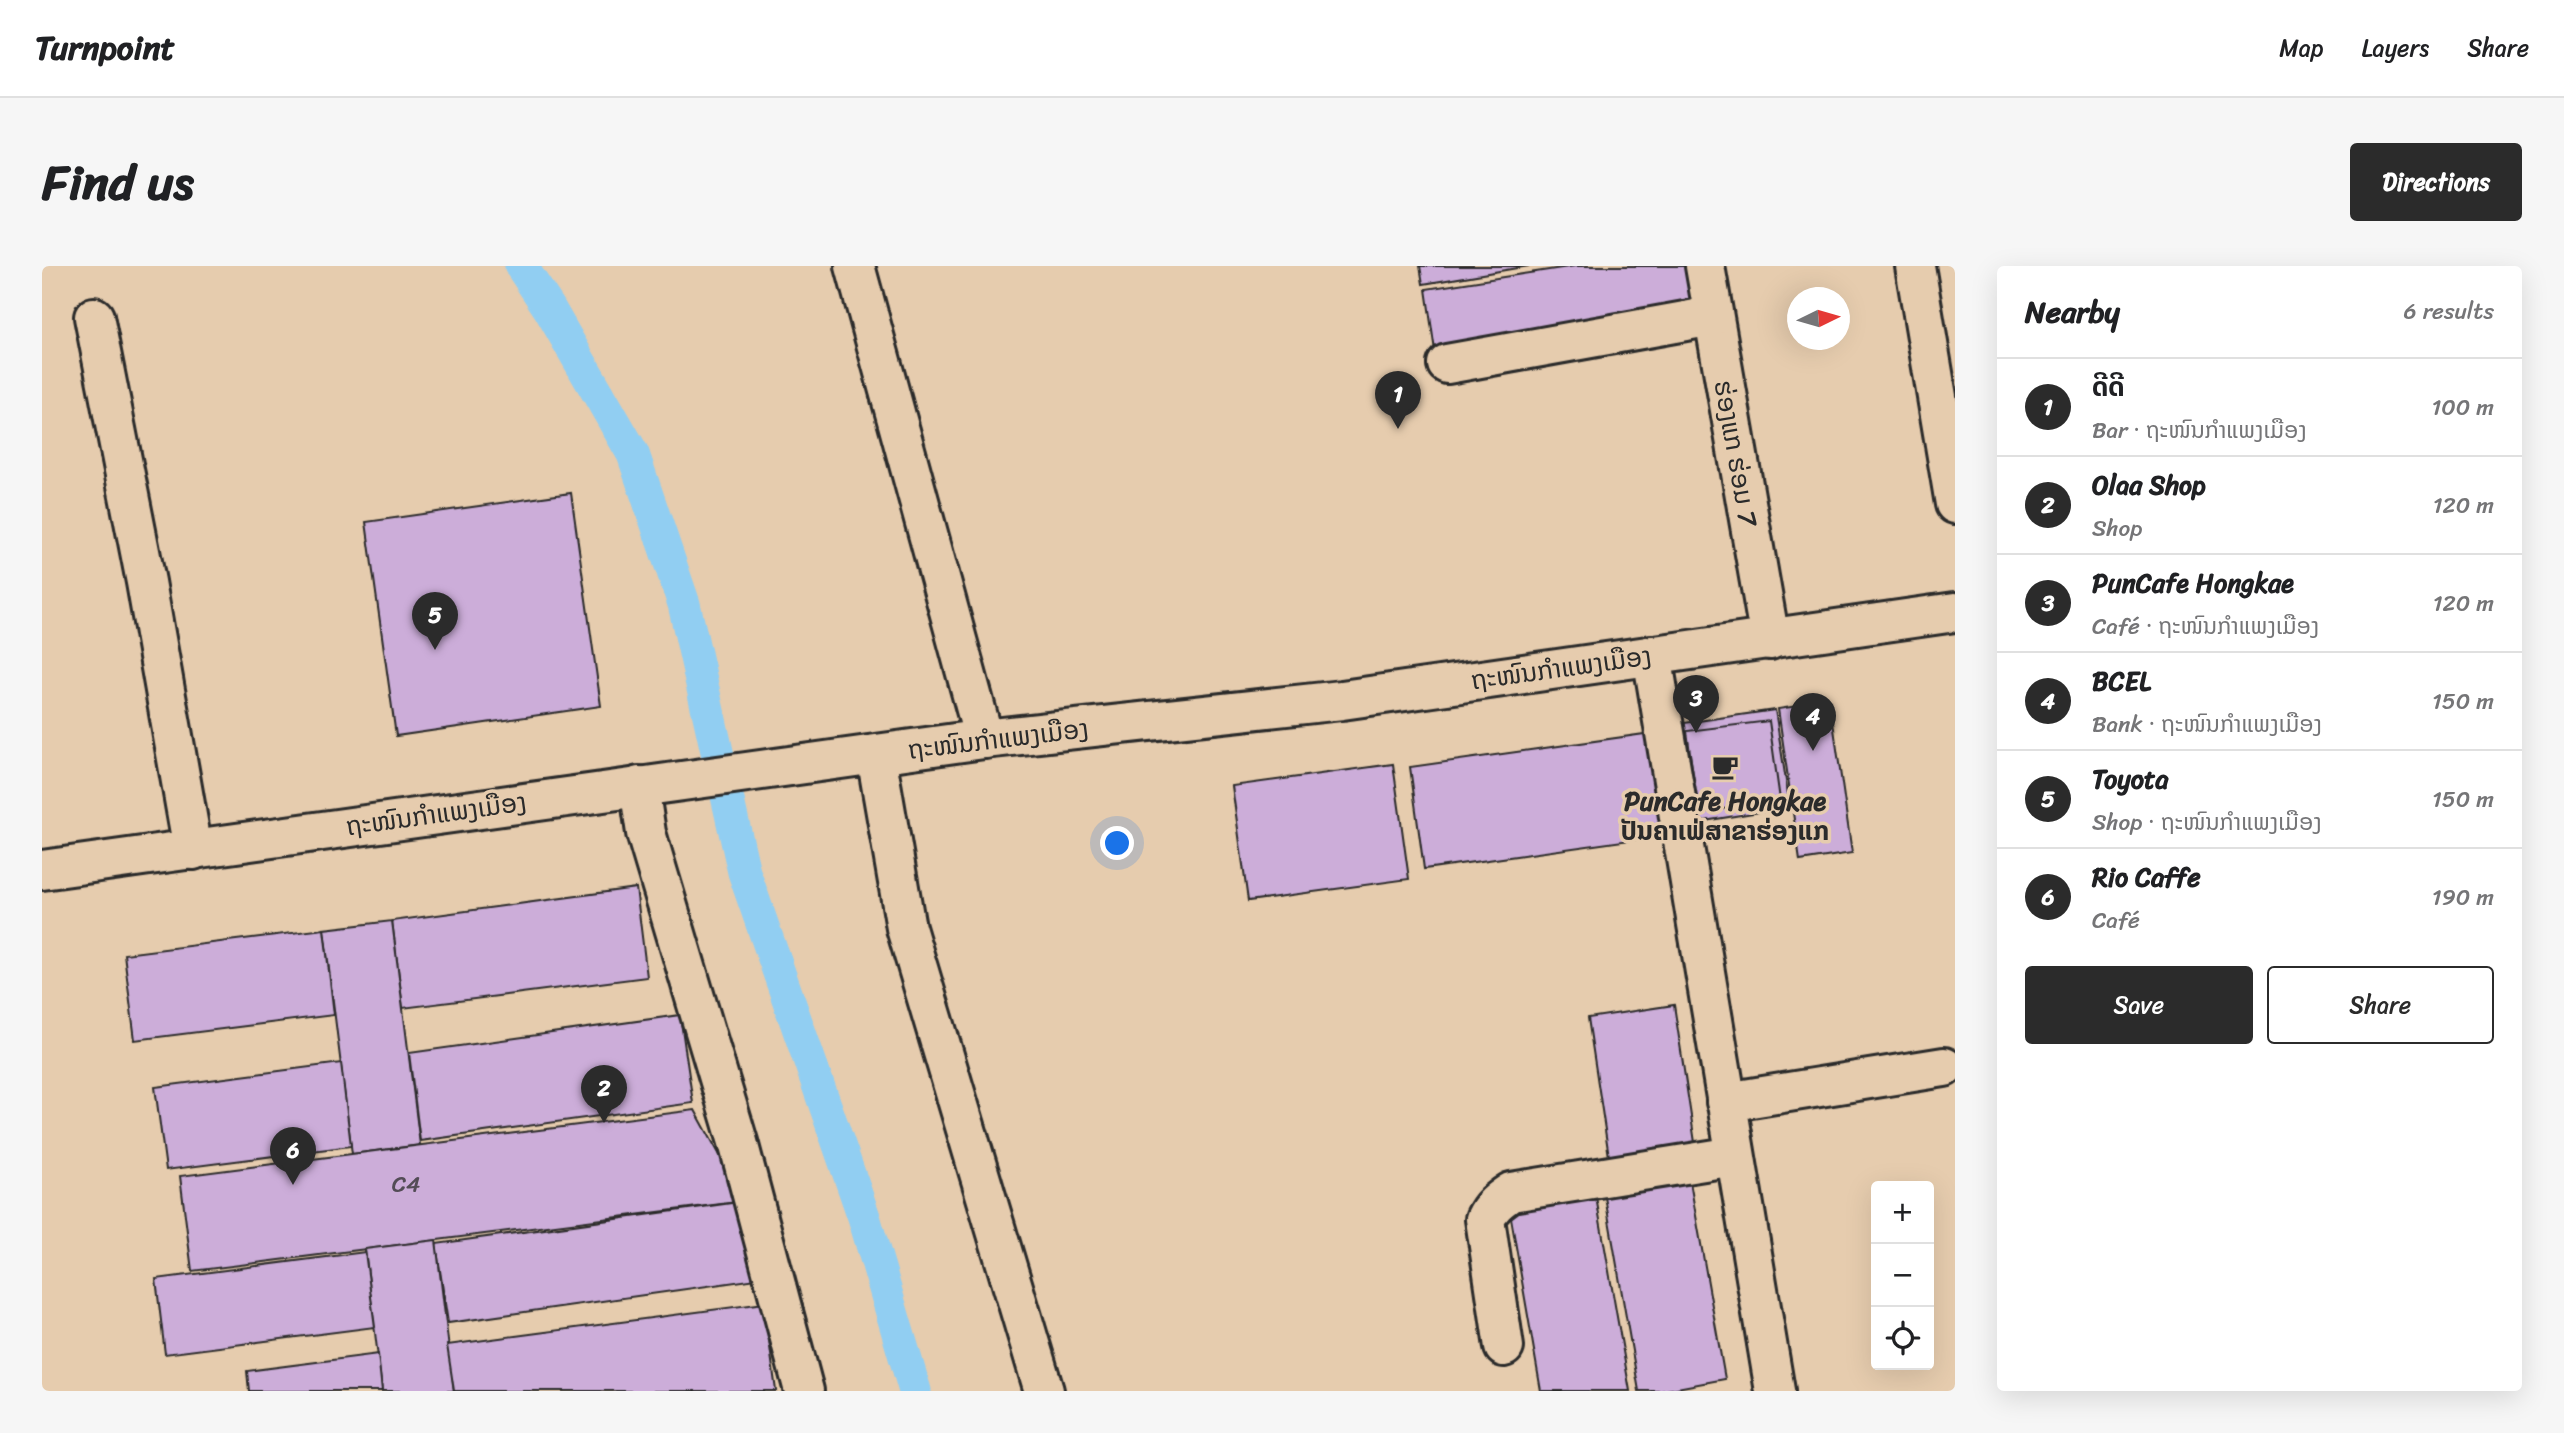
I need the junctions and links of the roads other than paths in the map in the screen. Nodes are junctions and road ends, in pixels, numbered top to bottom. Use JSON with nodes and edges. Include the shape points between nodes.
{"nodes":[{"id":1,"x":855,"y":266,"type":"edge"},
{"id":2,"x":1705,"y":266,"type":"edge"},
{"id":3,"x":1915,"y":266,"type":"edge"},
{"id":4,"x":1713,"y":316,"type":"junction"},
{"id":5,"x":94,"y":317,"type":"dead end"},
{"id":6,"x":1447,"y":364,"type":"dead end"},
{"id":7,"x":1955,"y":504,"type":"edge"},
{"id":8,"x":1955,"y":612,"type":"edge"},
{"id":9,"x":1770,"y":640,"type":"junction"},
{"id":10,"x":1652,"y":655,"type":"junction"},
{"id":11,"x":985,"y":739,"type":"junction"},
{"id":12,"x":876,"y":755,"type":"junction"},
{"id":13,"x":653,"y":784,"type":"junction"},
{"id":14,"x":193,"y":850,"type":"junction"},
{"id":15,"x":42,"y":870,"type":"edge"},
{"id":16,"x":1944,"y":1067,"type":"dead end"},
{"id":17,"x":1726,"y":1102,"type":"junction"},
{"id":18,"x":1735,"y":1156,"type":"junction"},
{"id":19,"x":1504,"y":1347,"type":"dead end"},
{"id":20,"x":804,"y":1391,"type":"edge"},
{"id":21,"x":1044,"y":1391,"type":"edge"},
{"id":22,"x":1775,"y":1391,"type":"edge"}],
"edges":[{"from":1,"to":11,"type":"main road"},
{"from":2,"to":4,"type":"main road","name":"ຮ່ອງແກ ຮ່ອມ 7"},
{"from":3,"to":7,"type":"main road"},
{"from":4,"to":6,"type":"main road"},
{"from":4,"to":9,"type":"main road","name":"ຮ່ອງແກ ຮ່ອມ 7"},
{"from":5,"to":14,"type":"main road"},
{"from":8,"to":9,"type":"main road","name":"ຖະໜົນກຳແພງເມືອງ"},
{"from":9,"to":10,"type":"main road","name":"ຖະໜົນກຳແພງເມືອງ"},
{"from":10,"to":11,"type":"main road","name":"ຖະໜົນກຳແພງເມືອງ","via":[[1342,700]]},
{"from":10,"to":17,"type":"main road"},
{"from":11,"to":12,"type":"main road","name":"ຖະໜົນກຳແພງເມືອງ"},
{"from":12,"to":13,"type":"main road","name":"ຖະໜົນກຳແພງເມືອງ"},
{"from":12,"to":21,"type":"main road","via":[[906,928]]},
{"from":13,"to":14,"type":"main road","name":"ຖະໜົນກຳແພງເມືອງ"},
{"from":13,"to":20,"type":"main road","via":[[646,833],[738,1142]]},
{"from":14,"to":15,"type":"main road","name":"ຖະໜົນກຳແພງເມືອງ"},
{"from":16,"to":17,"type":"main road"},
{"from":17,"to":18,"type":"main road"},
{"from":18,"to":19,"type":"main road","via":[[1511,1192],[1499,1200],[1485,1219]]},
{"from":18,"to":22,"type":"main road"}]}
